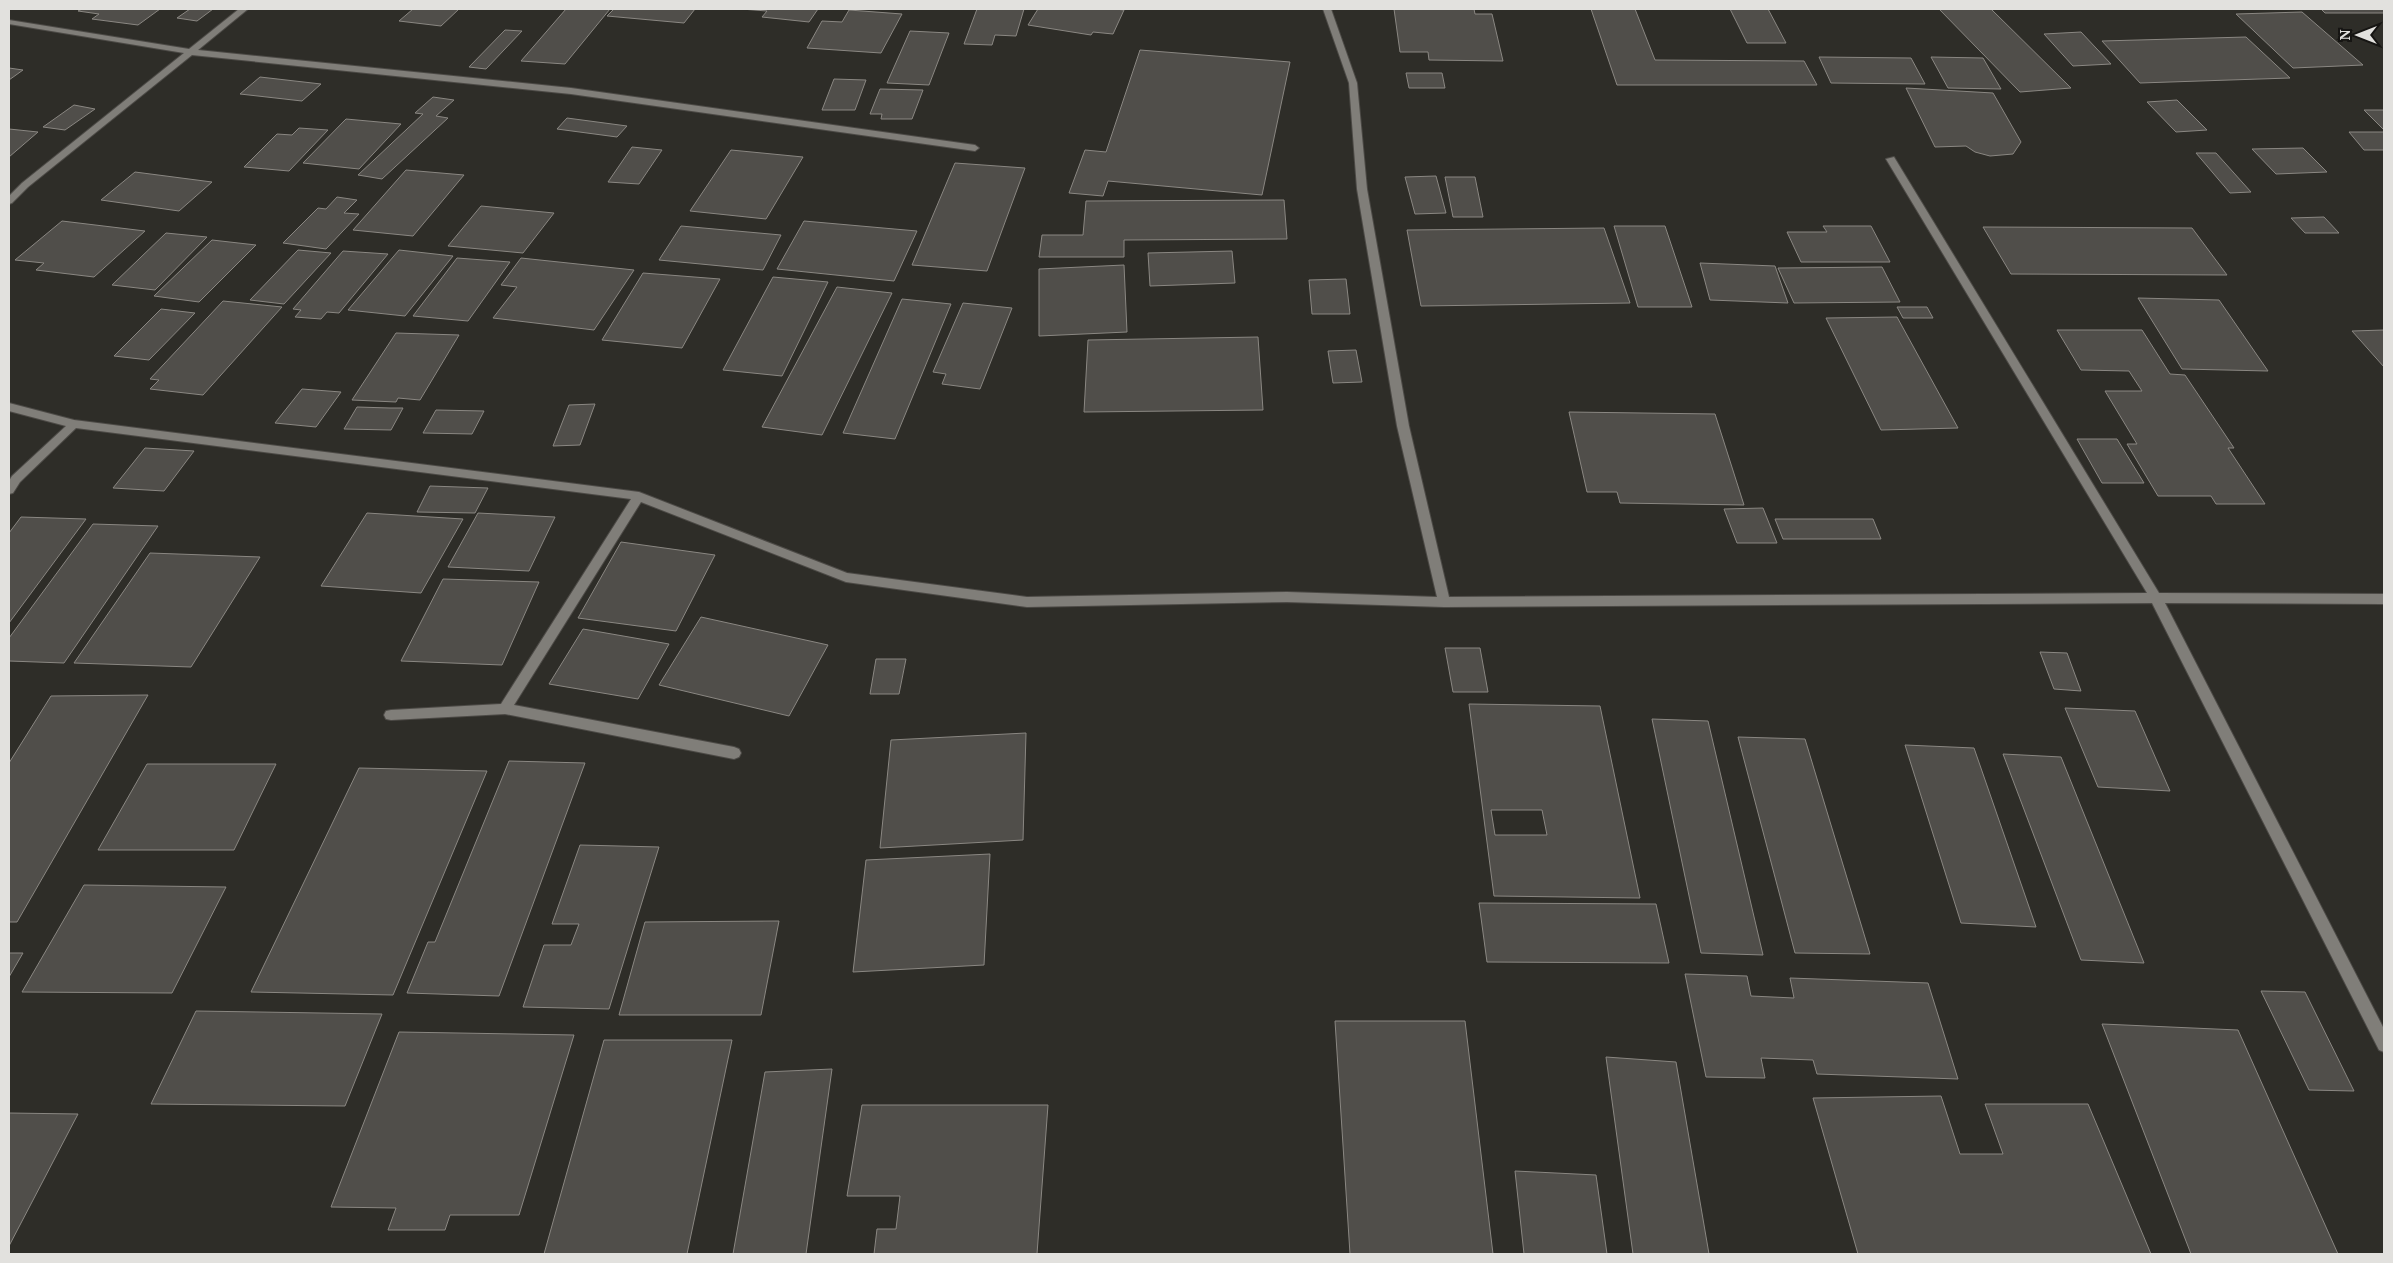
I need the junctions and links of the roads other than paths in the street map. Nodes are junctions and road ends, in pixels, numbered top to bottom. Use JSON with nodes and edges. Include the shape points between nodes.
{"nodes":[{"id":1,"x":244,"y":9,"type":"edge"},
{"id":2,"x":1327,"y":9,"type":"edge"},
{"id":3,"x":9,"y":22,"type":"edge"},
{"id":4,"x":190,"y":52,"type":"junction"},
{"id":5,"x":975,"y":148,"type":"dead end"},
{"id":6,"x":1891,"y":158,"type":"dead end"},
{"id":7,"x":9,"y":201,"type":"edge"},
{"id":8,"x":9,"y":407,"type":"edge"},
{"id":9,"x":74,"y":424,"type":"junction"},
{"id":10,"x":9,"y":490,"type":"edge"},
{"id":11,"x":640,"y":496,"type":"junction"},
{"id":12,"x":2156,"y":598,"type":"junction"},
{"id":13,"x":2384,"y":599,"type":"edge"},
{"id":14,"x":1444,"y":602,"type":"junction"},
{"id":15,"x":505,"y":709,"type":"junction"},
{"id":16,"x":390,"y":715,"type":"dead end"},
{"id":17,"x":734,"y":753,"type":"dead end"},
{"id":18,"x":2384,"y":1045,"type":"edge"}],
"edges":[{"from":1,"to":4,"type":"street"},
{"from":2,"to":14,"type":"street","via":[[1353,83],[1362,189],[1398,398]]},
{"from":3,"to":4,"type":"street"},
{"from":4,"to":5,"type":"street","via":[[571,91]]},
{"from":4,"to":7,"type":"street"},
{"from":6,"to":12,"type":"street"},
{"from":8,"to":9,"type":"street"},
{"from":9,"to":10,"type":"street","via":[[16,479]]},
{"from":9,"to":11,"type":"street"},
{"from":11,"to":14,"type":"street","via":[[846,577],[1026,602],[1287,597]]},
{"from":11,"to":15,"type":"street"},
{"from":12,"to":13,"type":"street"},
{"from":12,"to":14,"type":"street"},
{"from":12,"to":18,"type":"street"},
{"from":15,"to":16,"type":"street"},
{"from":15,"to":17,"type":"street"}]}
